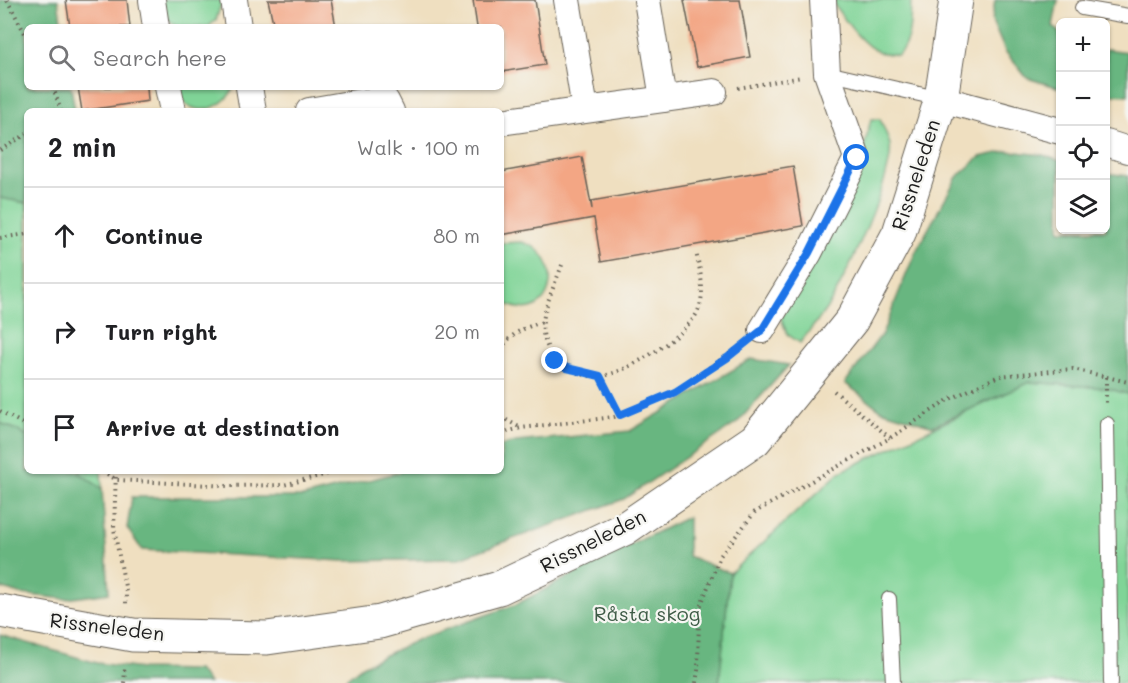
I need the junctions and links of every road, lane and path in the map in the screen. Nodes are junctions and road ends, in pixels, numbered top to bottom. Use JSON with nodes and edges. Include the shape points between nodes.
{"nodes":[{"id":1,"x":7,"y":0,"type":"edge"},
{"id":2,"x":152,"y":0,"type":"edge"},
{"id":3,"x":234,"y":0,"type":"edge"},
{"id":4,"x":567,"y":0,"type":"edge"},
{"id":5,"x":646,"y":0,"type":"edge"},
{"id":6,"x":823,"y":0,"type":"edge"},
{"id":7,"x":956,"y":0,"type":"edge"},
{"id":8,"x":1082,"y":8,"type":"dead end"},
{"id":9,"x":1128,"y":16,"type":"edge"},
{"id":10,"x":156,"y":24,"type":"edge"},
{"id":11,"x":238,"y":24,"type":"edge"},
{"id":12,"x":24,"y":32,"type":"edge"},
{"id":13,"x":827,"y":73,"type":"junction"},
{"id":14,"x":54,"y":90,"type":"edge"},
{"id":15,"x":169,"y":90,"type":"edge"},
{"id":16,"x":250,"y":90,"type":"edge"},
{"id":17,"x":714,"y":92,"type":"joint"},
{"id":18,"x":663,"y":99,"type":"junction"},
{"id":19,"x":941,"y":99,"type":"junction"},
{"id":20,"x":60,"y":108,"type":"edge"},
{"id":21,"x":172,"y":108,"type":"edge"},
{"id":22,"x":252,"y":108,"type":"edge"},
{"id":23,"x":326,"y":108,"type":"edge"},
{"id":24,"x":390,"y":108,"type":"edge"},
{"id":25,"x":585,"y":109,"type":"junction"},
{"id":26,"x":504,"y":122,"type":"edge"},
{"id":27,"x":1056,"y":130,"type":"edge"},
{"id":28,"x":24,"y":136,"type":"edge"},
{"id":29,"x":1110,"y":145,"type":"edge"},
{"id":30,"x":0,"y":150,"type":"edge"},
{"id":31,"x":1128,"y":150,"type":"edge"},
{"id":32,"x":24,"y":234,"type":"edge"},
{"id":33,"x":0,"y":238,"type":"edge"},
{"id":34,"x":696,"y":252,"type":"dead end"},
{"id":35,"x":562,"y":264,"type":"dead end"},
{"id":36,"x":543,"y":322,"type":"junction"},
{"id":37,"x":762,"y":330,"type":"joint"},
{"id":38,"x":504,"y":344,"type":"edge"},
{"id":39,"x":600,"y":376,"type":"junction"},
{"id":40,"x":1106,"y":377,"type":"junction"},
{"id":41,"x":1128,"y":382,"type":"edge"},
{"id":42,"x":834,"y":391,"type":"dead end"},
{"id":43,"x":0,"y":411,"type":"edge"},
{"id":44,"x":620,"y":415,"type":"junction"},
{"id":45,"x":504,"y":419,"type":"edge"},
{"id":46,"x":24,"y":424,"type":"edge"},
{"id":47,"x":1107,"y":424,"type":"joint"},
{"id":48,"x":522,"y":428,"type":"junction"},
{"id":49,"x":504,"y":432,"type":"edge"},
{"id":50,"x":890,"y":438,"type":"junction"},
{"id":51,"x":107,"y":474,"type":"edge"},
{"id":52,"x":116,"y":474,"type":"edge"},
{"id":53,"x":328,"y":474,"type":"edge"},
{"id":54,"x":117,"y":480,"type":"junction"},
{"id":55,"x":889,"y":599,"type":"dead end"},
{"id":56,"x":0,"y":611,"type":"edge"},
{"id":57,"x":126,"y":614,"type":"dead end"},
{"id":58,"x":125,"y":669,"type":"dead end"},
{"id":59,"x":124,"y":683,"type":"edge"},
{"id":60,"x":696,"y":683,"type":"edge"},
{"id":61,"x":892,"y":683,"type":"edge"},
{"id":62,"x":1111,"y":683,"type":"edge"}],
"edges":[{"from":1,"to":12,"type":"path"},
{"from":2,"to":10,"type":"street"},
{"from":3,"to":11,"type":"street"},
{"from":4,"to":25,"type":"street"},
{"from":5,"to":18,"type":"street"},
{"from":6,"to":13,"type":"street"},
{"from":7,"to":19,"type":"street","name":"Rissneleden"},
{"from":8,"to":9,"type":"lane"},
{"from":13,"to":17,"type":"path"},
{"from":13,"to":19,"type":"lane"},
{"from":13,"to":37,"type":"street","via":[[857,158],[809,253]]},
{"from":14,"to":20,"type":"path"},
{"from":15,"to":21,"type":"street"},
{"from":16,"to":22,"type":"street"},
{"from":17,"to":18,"type":"street"},
{"from":18,"to":25,"type":"street"},
{"from":19,"to":27,"type":"street"},
{"from":19,"to":56,"type":"street","name":"Rissneleden","via":[[899,233],[852,320],[755,440],[624,529],[499,588],[380,622],[267,638],[133,635]]},
{"from":23,"to":24,"type":"street","via":[[386,101]]},
{"from":25,"to":26,"type":"street"},
{"from":28,"to":30,"type":"path"},
{"from":29,"to":31,"type":"street"},
{"from":32,"to":33,"type":"path"},
{"from":34,"to":39,"type":"path","via":[[702,299],[689,324],[631,366]]},
{"from":35,"to":36,"type":"path"},
{"from":36,"to":38,"type":"path","via":[[522,328]]},
{"from":36,"to":39,"type":"path","via":[[547,348],[555,361],[573,371]]},
{"from":37,"to":44,"type":"path","via":[[675,392]]},
{"from":39,"to":44,"type":"path"},
{"from":40,"to":41,"type":"path"},
{"from":40,"to":47,"type":"path"},
{"from":40,"to":50,"type":"path","via":[[1072,369],[999,376],[948,400]]},
{"from":42,"to":50,"type":"path"},
{"from":43,"to":46,"type":"path"},
{"from":44,"to":48,"type":"path"},
{"from":45,"to":48,"type":"path"},
{"from":47,"to":62,"type":"lane"},
{"from":48,"to":49,"type":"path"},
{"from":50,"to":60,"type":"path","via":[[755,513],[720,556],[699,610]]},
{"from":51,"to":54,"type":"path"},
{"from":52,"to":54,"type":"path"},
{"from":53,"to":54,"type":"path","via":[[283,485]]},
{"from":54,"to":57,"type":"path","via":[[114,529],[126,592]]},
{"from":55,"to":61,"type":"lane"},
{"from":58,"to":59,"type":"path"}]}
